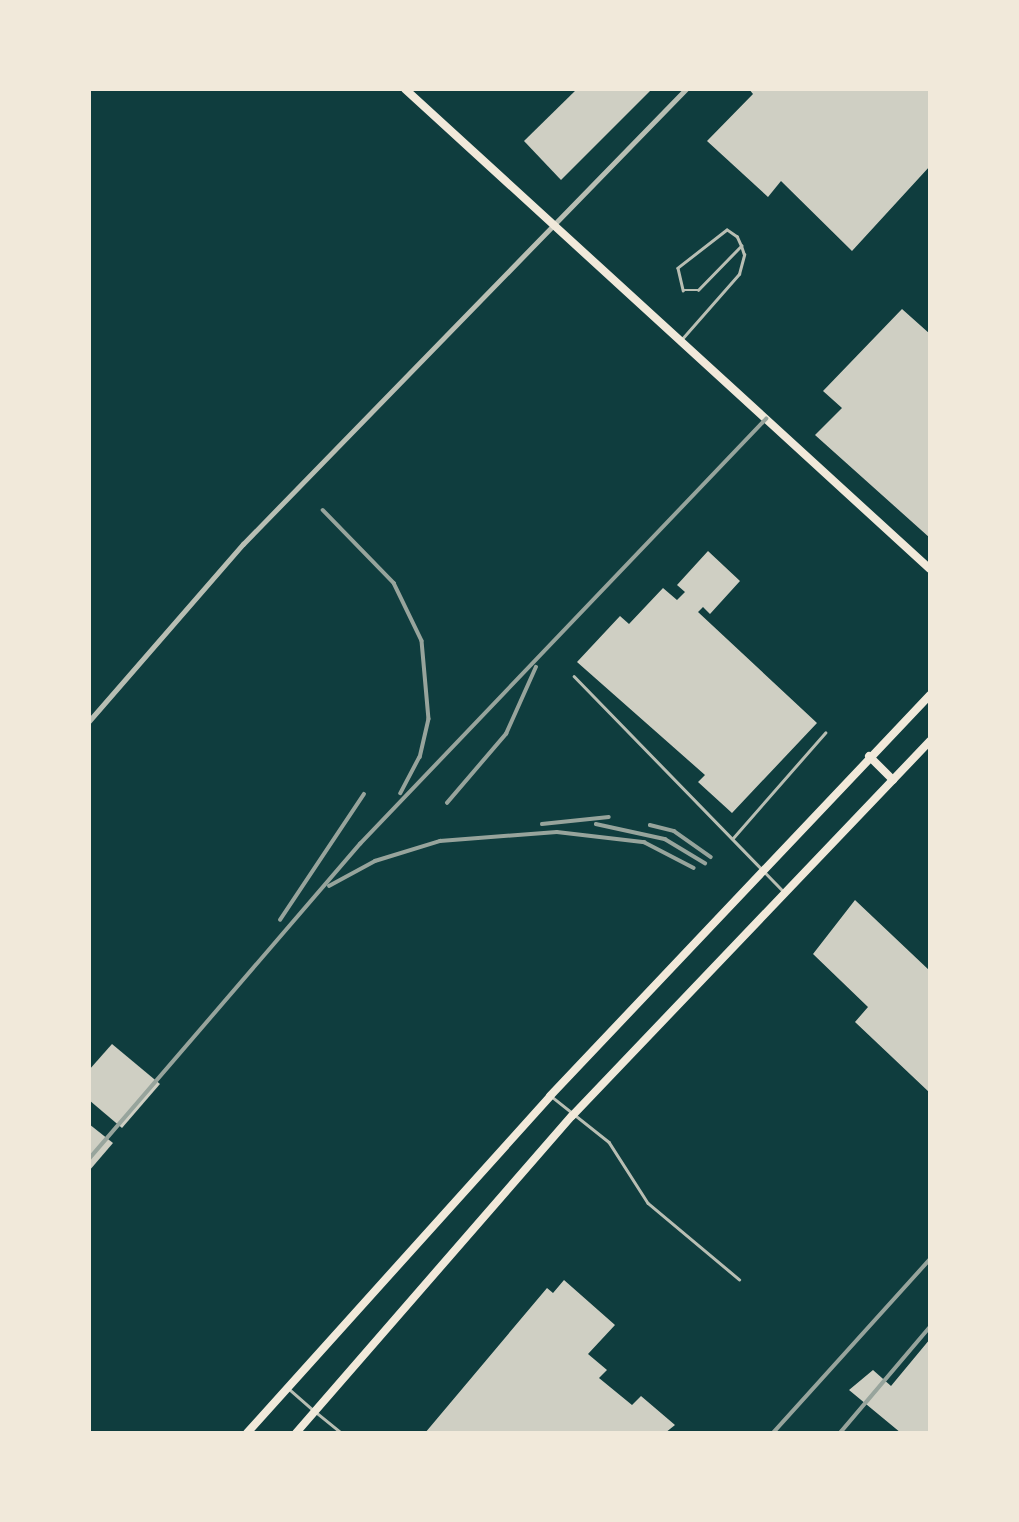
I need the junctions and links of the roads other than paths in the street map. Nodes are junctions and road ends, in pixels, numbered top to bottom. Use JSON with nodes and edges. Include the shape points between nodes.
{"nodes":[{"id":1,"x":405,"y":89,"type":"edge"},
{"id":2,"x":686,"y":89,"type":"edge"},
{"id":3,"x":551,"y":225,"type":"junction"},
{"id":4,"x":741,"y":246,"type":"junction"},
{"id":5,"x":681,"y":340,"type":"junction"},
{"id":6,"x":930,"y":569,"type":"edge"},
{"id":7,"x":574,"y":676,"type":"dead end"},
{"id":8,"x":930,"y":695,"type":"edge"},
{"id":9,"x":89,"y":721,"type":"edge"},
{"id":10,"x":825,"y":733,"type":"dead end"},
{"id":11,"x":930,"y":741,"type":"edge"},
{"id":12,"x":869,"y":756,"type":"junction"},
{"id":13,"x":893,"y":780,"type":"junction"},
{"id":14,"x":733,"y":838,"type":"junction"},
{"id":15,"x":762,"y":868,"type":"junction"},
{"id":16,"x":786,"y":894,"type":"junction"},
{"id":17,"x":550,"y":1096,"type":"junction"},
{"id":18,"x":572,"y":1115,"type":"junction"},
{"id":19,"x":739,"y":1279,"type":"dead end"},
{"id":20,"x":287,"y":1387,"type":"junction"},
{"id":21,"x":315,"y":1412,"type":"junction"},
{"id":22,"x":247,"y":1433,"type":"edge"},
{"id":23,"x":296,"y":1433,"type":"edge"},
{"id":24,"x":342,"y":1433,"type":"edge"}],
"edges":[{"from":1,"to":3,"type":"main road"},
{"from":2,"to":3,"type":"street"},
{"from":3,"to":5,"type":"main road"},
{"from":3,"to":9,"type":"street","via":[[243,544]]},
{"from":4,"to":4,"type":"lane","via":[[727,230],[713,236],[678,268],[683,290],[698,290]]},
{"from":4,"to":5,"type":"lane","via":[[739,274]]},
{"from":5,"to":6,"type":"main road"},
{"from":7,"to":14,"type":"lane"},
{"from":8,"to":12,"type":"main road"},
{"from":10,"to":14,"type":"lane"},
{"from":11,"to":13,"type":"main road"},
{"from":12,"to":13,"type":"main road"},
{"from":12,"to":15,"type":"main road"},
{"from":13,"to":16,"type":"main road"},
{"from":14,"to":15,"type":"lane"},
{"from":15,"to":16,"type":"lane"},
{"from":15,"to":17,"type":"main road"},
{"from":16,"to":18,"type":"main road"},
{"from":17,"to":18,"type":"lane"},
{"from":17,"to":20,"type":"main road"},
{"from":18,"to":19,"type":"lane","via":[[609,1142],[648,1203]]},
{"from":18,"to":21,"type":"main road"},
{"from":20,"to":21,"type":"lane"},
{"from":20,"to":22,"type":"main road"},
{"from":21,"to":23,"type":"main road"},
{"from":21,"to":24,"type":"lane"}]}
